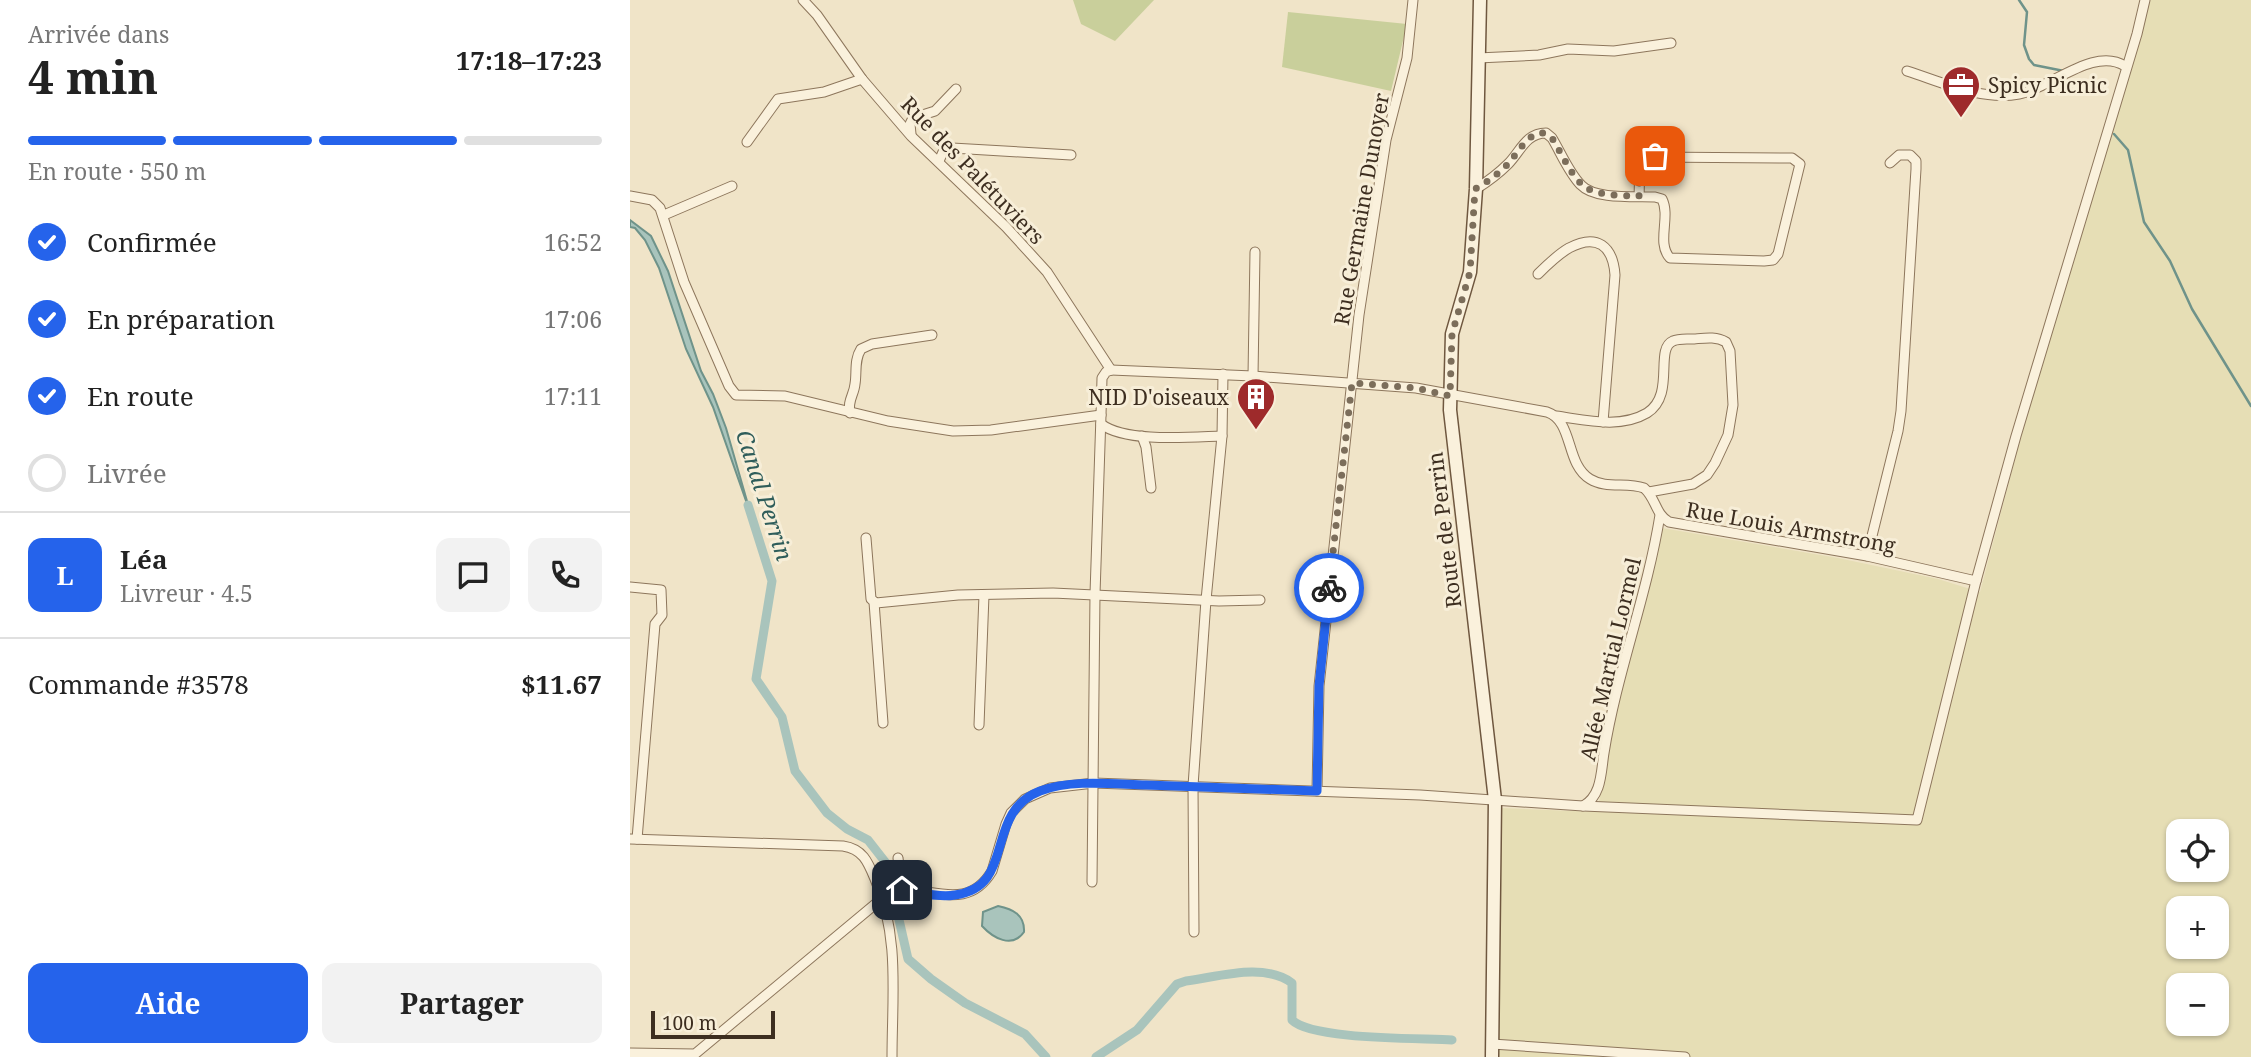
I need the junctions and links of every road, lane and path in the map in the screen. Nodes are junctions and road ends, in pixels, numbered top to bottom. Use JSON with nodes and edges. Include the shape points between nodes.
{"nodes":[{"id":1,"x":803,"y":0,"type":"edge"},
{"id":2,"x":1413,"y":0,"type":"edge"},
{"id":3,"x":1480,"y":0,"type":"edge"},
{"id":4,"x":2145,"y":0,"type":"edge"},
{"id":5,"x":1671,"y":43,"type":"dead end"},
{"id":6,"x":1478,"y":58,"type":"junction"},
{"id":7,"x":2125,"y":66,"type":"junction"},
{"id":8,"x":1907,"y":71,"type":"dead end"},
{"id":9,"x":862,"y":79,"type":"junction"},
{"id":10,"x":956,"y":89,"type":"dead end"},
{"id":11,"x":911,"y":136,"type":"junction"},
{"id":12,"x":747,"y":142,"type":"dead end"},
{"id":13,"x":1071,"y":155,"type":"dead end"},
{"id":14,"x":939,"y":161,"type":"junction"},
{"id":15,"x":1890,"y":163,"type":"dead end"},
{"id":16,"x":732,"y":186,"type":"dead end"},
{"id":17,"x":1475,"y":189,"type":"junction"},
{"id":18,"x":630,"y":195,"type":"edge"},
{"id":19,"x":1639,"y":196,"type":"junction"},
{"id":20,"x":664,"y":215,"type":"junction"},
{"id":21,"x":1255,"y":252,"type":"dead end"},
{"id":22,"x":1538,"y":274,"type":"dead end"},
{"id":23,"x":932,"y":335,"type":"dead end"},
{"id":24,"x":1111,"y":370,"type":"junction"},
{"id":25,"x":1223,"y":374,"type":"junction"},
{"id":26,"x":1253,"y":376,"type":"junction"},
{"id":27,"x":1352,"y":383,"type":"junction"},
{"id":28,"x":1450,"y":396,"type":"junction"},
{"id":29,"x":850,"y":413,"type":"junction"},
{"id":30,"x":1556,"y":416,"type":"junction"},
{"id":31,"x":1101,"y":420,"type":"junction"},
{"id":32,"x":1602,"y":422,"type":"junction"},
{"id":33,"x":1142,"y":436,"type":"junction"},
{"id":34,"x":1222,"y":436,"type":"junction"},
{"id":35,"x":1151,"y":488,"type":"dead end"},
{"id":36,"x":1649,"y":492,"type":"junction"},
{"id":37,"x":1660,"y":515,"type":"junction"},
{"id":38,"x":866,"y":538,"type":"dead end"},
{"id":39,"x":1867,"y":556,"type":"junction"},
{"id":40,"x":1976,"y":581,"type":"junction"},
{"id":41,"x":630,"y":587,"type":"edge"},
{"id":42,"x":1095,"y":594,"type":"junction"},
{"id":43,"x":984,"y":595,"type":"junction"},
{"id":44,"x":1206,"y":600,"type":"junction"},
{"id":45,"x":1259,"y":600,"type":"dead end"},
{"id":46,"x":874,"y":602,"type":"junction"},
{"id":47,"x":883,"y":723,"type":"dead end"},
{"id":48,"x":979,"y":725,"type":"dead end"},
{"id":49,"x":1094,"y":783,"type":"junction"},
{"id":50,"x":1193,"y":786,"type":"junction"},
{"id":51,"x":1317,"y":791,"type":"junction"},
{"id":52,"x":1495,"y":800,"type":"junction"},
{"id":53,"x":1583,"y":806,"type":"junction"},
{"id":54,"x":633,"y":839,"type":"edge"},
{"id":55,"x":898,"y":858,"type":"dead end"},
{"id":56,"x":1092,"y":882,"type":"dead end"},
{"id":57,"x":902,"y":890,"type":"junction"},
{"id":58,"x":883,"y":897,"type":"junction"},
{"id":59,"x":1194,"y":932,"type":"dead end"},
{"id":60,"x":1492,"y":1051,"type":"edge"},
{"id":61,"x":630,"y":1053,"type":"edge"},
{"id":62,"x":644,"y":1055,"type":"edge"},
{"id":63,"x":695,"y":1056,"type":"edge"},
{"id":64,"x":892,"y":1057,"type":"edge"},
{"id":65,"x":1685,"y":1057,"type":"edge"}],
"edges":[{"from":1,"to":9,"type":"street","name":"Rue des Palétuviers"},
{"from":2,"to":27,"type":"street","name":"Rue Germaine Dunoyer","via":[[1408,58],[1386,140]]},
{"from":3,"to":6,"type":"main road","name":"Route de Perrin"},
{"from":4,"to":7,"type":"street"},
{"from":5,"to":6,"type":"street","via":[[1614,51],[1574,49]]},
{"from":6,"to":17,"type":"main road","name":"Route de Perrin"},
{"from":7,"to":8,"type":"street","via":[[2112,60],[2095,62],[2041,88],[2001,96]]},
{"from":7,"to":40,"type":"street"},
{"from":9,"to":11,"type":"street","name":"Rue des Palétuviers"},
{"from":9,"to":12,"type":"street","via":[[824,92],[778,99]]},
{"from":10,"to":11,"type":"street","via":[[940,108],[912,120]]},
{"from":11,"to":14,"type":"street","name":"Rue des Palétuviers"},
{"from":13,"to":14,"type":"street","via":[[952,148],[943,152]]},
{"from":14,"to":24,"type":"street","name":"Rue des Palétuviers","via":[[1047,272]]},
{"from":15,"to":39,"type":"street","via":[[1899,155],[1910,155],[1916,169],[1900,421]]},
{"from":16,"to":20,"type":"street"},
{"from":17,"to":19,"type":"street","via":[[1508,164],[1529,138],[1543,133],[1552,138],[1581,186],[1604,194]]},
{"from":17,"to":28,"type":"main road","name":"Route de Perrin","via":[[1470,272],[1452,334]]},
{"from":18,"to":20,"type":"street","via":[[652,201]]},
{"from":19,"to":19,"type":"street","via":[[1664,201],[1664,248],[1670,258],[1771,261],[1780,250],[1800,164],[1793,158],[1650,157],[1642,165]]},
{"from":20,"to":29,"type":"street","via":[[684,282],[733,393],[785,396]]},
{"from":21,"to":26,"type":"street"},
{"from":22,"to":32,"type":"street","via":[[1566,249],[1580,244],[1599,244],[1613,256]]},
{"from":23,"to":29,"type":"street","via":[[861,349]]},
{"from":24,"to":25,"type":"street"},
{"from":24,"to":31,"type":"street","via":[[1102,378]]},
{"from":25,"to":26,"type":"street"},
{"from":25,"to":34,"type":"street"},
{"from":26,"to":27,"type":"street"},
{"from":27,"to":28,"type":"street"},
{"from":27,"to":51,"type":"street","name":"Rue Germaine Dunoyer","via":[[1320,674]]},
{"from":28,"to":30,"type":"street"},
{"from":28,"to":52,"type":"main road","name":"Route de Perrin"},
{"from":29,"to":31,"type":"street","via":[[975,432]]},
{"from":30,"to":32,"type":"street"},
{"from":30,"to":36,"type":"street","via":[[1584,475],[1601,484],[1639,486]]},
{"from":31,"to":33,"type":"street","via":[[1112,431]]},
{"from":31,"to":42,"type":"street"},
{"from":32,"to":36,"type":"street","via":[[1637,417],[1658,402],[1665,382],[1665,348],[1672,341],[1712,338],[1727,344],[1733,405],[1728,435],[1715,463],[1693,484]]},
{"from":33,"to":34,"type":"street"},
{"from":33,"to":35,"type":"street"},
{"from":34,"to":44,"type":"street"},
{"from":36,"to":37,"type":"street","name":"Rue Louis Armstrong"},
{"from":37,"to":39,"type":"street","name":"Rue Louis Armstrong","via":[[1674,524]]},
{"from":37,"to":53,"type":"street","name":"Allée Martial Lormel","via":[[1612,710],[1599,784],[1593,799]]},
{"from":38,"to":46,"type":"street"},
{"from":39,"to":40,"type":"street","name":"Rue Louis Armstrong"},
{"from":40,"to":53,"type":"street","via":[[1917,820]]},
{"from":41,"to":54,"type":"street","via":[[663,593],[662,615],[655,624]]},
{"from":42,"to":43,"type":"street"},
{"from":42,"to":44,"type":"street"},
{"from":42,"to":49,"type":"street"},
{"from":43,"to":46,"type":"street"},
{"from":43,"to":48,"type":"street"},
{"from":44,"to":45,"type":"street"},
{"from":44,"to":50,"type":"street"},
{"from":46,"to":47,"type":"street"},
{"from":49,"to":50,"type":"street"},
{"from":49,"to":56,"type":"street"},
{"from":49,"to":57,"type":"street","via":[[1050,788],[1018,805],[1006,824],[989,878],[975,888],[955,895]]},
{"from":50,"to":51,"type":"street"},
{"from":50,"to":59,"type":"street"},
{"from":51,"to":52,"type":"street"},
{"from":52,"to":53,"type":"street"},
{"from":52,"to":60,"type":"main road","name":"Route de Perrin"},
{"from":54,"to":58,"type":"street","via":[[850,847],[866,858]]},
{"from":55,"to":57,"type":"street"},
{"from":57,"to":58,"type":"street"},
{"from":58,"to":63,"type":"street"},
{"from":58,"to":64,"type":"street","via":[[893,957]]},
{"from":60,"to":65,"type":"street"},
{"from":61,"to":62,"type":"street"},
{"from":62,"to":63,"type":"street"}]}
